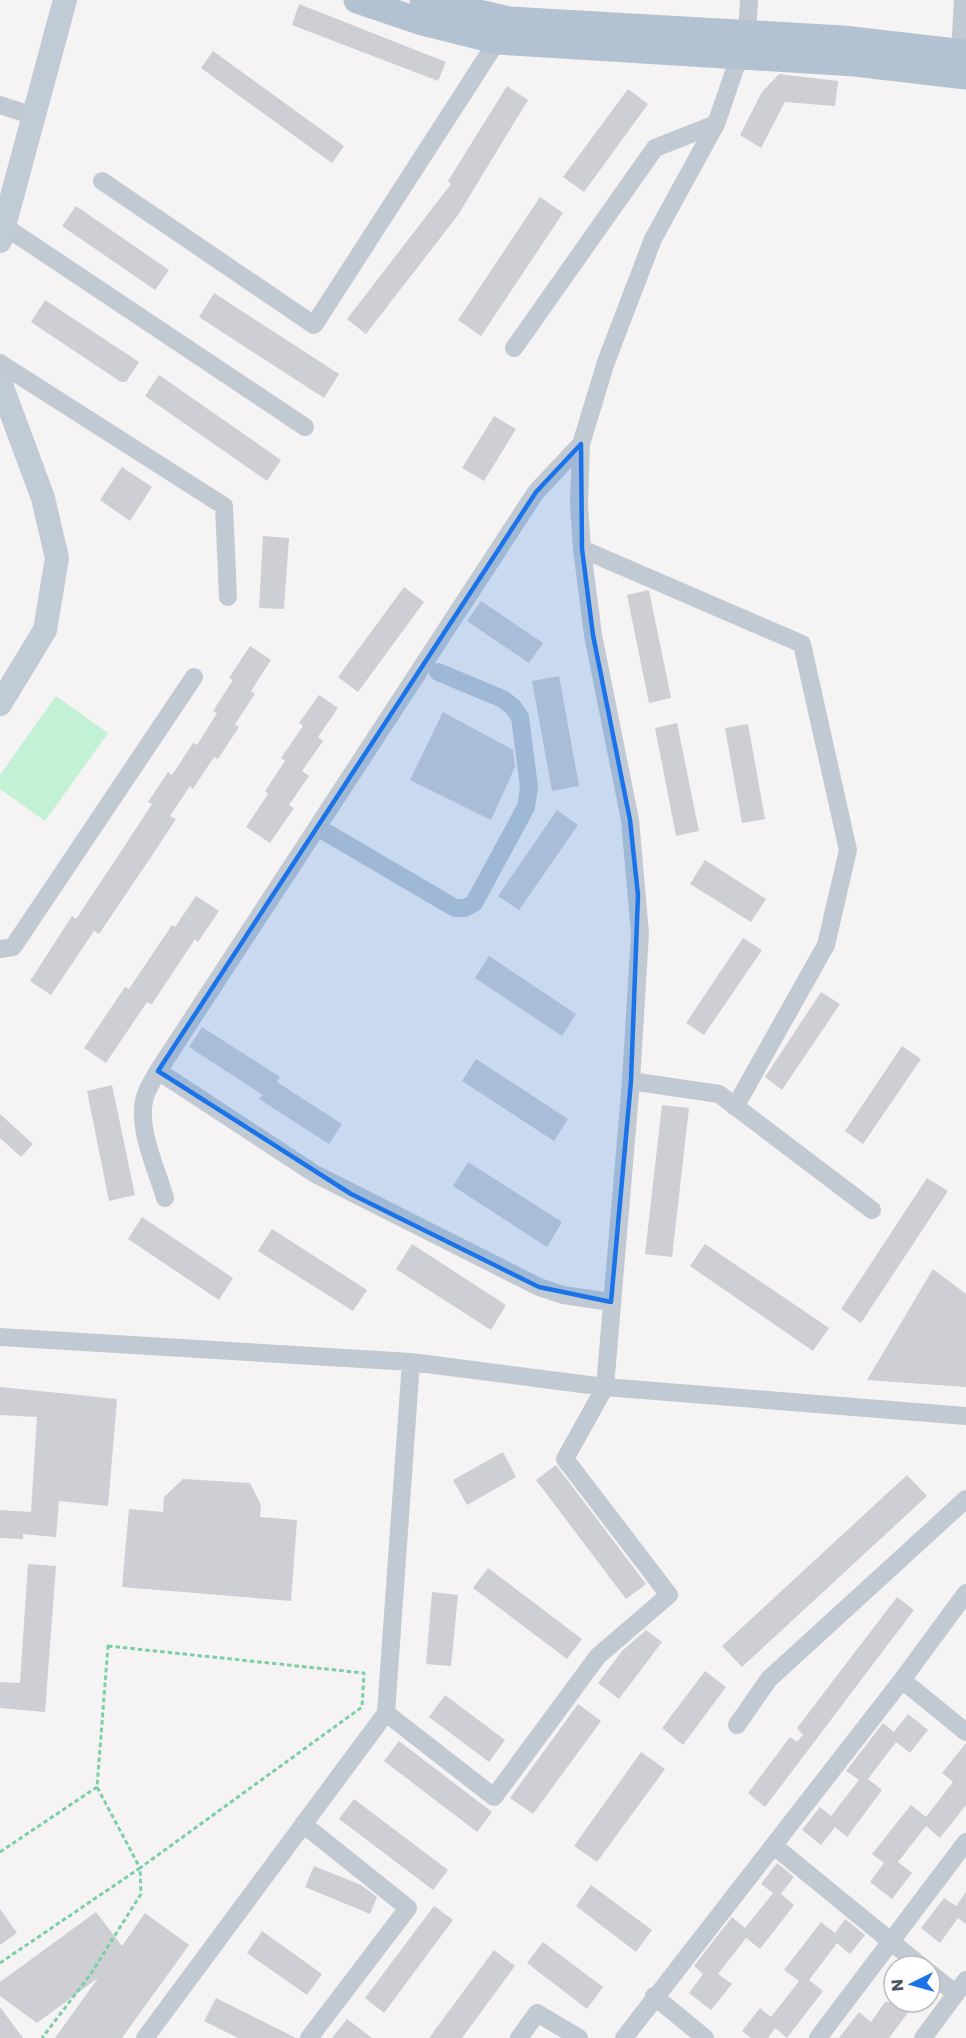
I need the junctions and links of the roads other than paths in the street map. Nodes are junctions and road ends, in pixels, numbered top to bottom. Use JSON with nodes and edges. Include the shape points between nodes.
{"nodes":[{"id":1,"x":65,"y":0,"type":"edge"},
{"id":2,"x":357,"y":0,"type":"edge"},
{"id":3,"x":423,"y":0,"type":"edge"},
{"id":4,"x":749,"y":0,"type":"edge"},
{"id":5,"x":963,"y":0,"type":"edge"},
{"id":6,"x":504,"y":30,"type":"junction"},
{"id":7,"x":742,"y":46,"type":"junction"},
{"id":8,"x":964,"y":60,"type":"edge"},
{"id":9,"x":0,"y":105,"type":"edge"},
{"id":10,"x":34,"y":116,"type":"junction"},
{"id":11,"x":716,"y":124,"type":"junction"},
{"id":12,"x":102,"y":181,"type":"dead end"},
{"id":13,"x":6,"y":195,"type":"edge"},
{"id":14,"x":2,"y":234,"type":"edge"},
{"id":15,"x":514,"y":348,"type":"dead end"},
{"id":16,"x":0,"y":363,"type":"edge"},
{"id":17,"x":0,"y":382,"type":"edge"},
{"id":18,"x":305,"y":427,"type":"dead end"},
{"id":19,"x":581,"y":444,"type":"junction"},
{"id":20,"x":582,"y":549,"type":"junction"},
{"id":21,"x":228,"y":597,"type":"dead end"},
{"id":22,"x":438,"y":672,"type":"dead end"},
{"id":23,"x":194,"y":677,"type":"dead end"},
{"id":24,"x":0,"y":704,"type":"edge"},
{"id":25,"x":317,"y":827,"type":"junction"},
{"id":26,"x":0,"y":950,"type":"edge"},
{"id":27,"x":158,"y":1071,"type":"junction"},
{"id":28,"x":631,"y":1081,"type":"junction"},
{"id":29,"x":735,"y":1107,"type":"junction"},
{"id":30,"x":165,"y":1198,"type":"dead end"},
{"id":31,"x":872,"y":1210,"type":"dead end"},
{"id":32,"x":612,"y":1302,"type":"junction"},
{"id":33,"x":0,"y":1337,"type":"edge"},
{"id":34,"x":411,"y":1362,"type":"junction"},
{"id":35,"x":605,"y":1387,"type":"junction"},
{"id":36,"x":966,"y":1416,"type":"edge"},
{"id":37,"x":966,"y":1499,"type":"edge"},
{"id":38,"x":966,"y":1593,"type":"edge"},
{"id":39,"x":902,"y":1680,"type":"junction"},
{"id":40,"x":386,"y":1713,"type":"junction"},
{"id":41,"x":737,"y":1725,"type":"dead end"},
{"id":42,"x":966,"y":1732,"type":"edge"},
{"id":43,"x":303,"y":1824,"type":"junction"},
{"id":44,"x":966,"y":1842,"type":"edge"},
{"id":45,"x":774,"y":1846,"type":"junction"},
{"id":46,"x":891,"y":1941,"type":"junction"},
{"id":47,"x":907,"y":1954,"type":"edge"},
{"id":48,"x":942,"y":1978,"type":"edge"},
{"id":49,"x":961,"y":1987,"type":"edge"},
{"id":50,"x":654,"y":1996,"type":"junction"},
{"id":51,"x":145,"y":2038,"type":"edge"},
{"id":52,"x":309,"y":2038,"type":"edge"},
{"id":53,"x":519,"y":2038,"type":"edge"},
{"id":54,"x":579,"y":2038,"type":"edge"},
{"id":55,"x":624,"y":2038,"type":"edge"},
{"id":56,"x":705,"y":2038,"type":"edge"},
{"id":57,"x":818,"y":2038,"type":"edge"},
{"id":58,"x":923,"y":2038,"type":"edge"}],
"edges":[{"from":1,"to":10,"type":"main road"},
{"from":2,"to":6,"type":"main road","via":[[422,22]]},
{"from":3,"to":6,"type":"main road"},
{"from":4,"to":7,"type":"street"},
{"from":5,"to":8,"type":"street"},
{"from":6,"to":7,"type":"main road"},
{"from":6,"to":12,"type":"street","via":[[314,326]]},
{"from":7,"to":8,"type":"main road","via":[[855,63]]},
{"from":7,"to":11,"type":"street"},
{"from":9,"to":10,"type":"street"},
{"from":10,"to":13,"type":"main road"},
{"from":11,"to":15,"type":"street","via":[[655,148]]},
{"from":11,"to":19,"type":"street","via":[[653,239],[606,362]]},
{"from":13,"to":14,"type":"main road"},
{"from":14,"to":18,"type":"street"},
{"from":16,"to":21,"type":"street","via":[[224,506]]},
{"from":17,"to":24,"type":"main road","via":[[43,498],[57,558],[45,630]]},
{"from":19,"to":20,"type":"street"},
{"from":19,"to":25,"type":"street","via":[[536,492]]},
{"from":20,"to":28,"type":"street","via":[[593,635],[636,867],[640,933]]},
{"from":20,"to":29,"type":"street","via":[[802,644],[848,850],[826,945]]},
{"from":22,"to":25,"type":"street","via":[[503,699],[520,717],[529,787],[526,807],[474,903],[455,908]]},
{"from":23,"to":26,"type":"street","via":[[13,947]]},
{"from":25,"to":27,"type":"street"},
{"from":27,"to":30,"type":"street","via":[[143,1108]]},
{"from":27,"to":32,"type":"street","via":[[351,1194],[539,1287],[562,1295]]},
{"from":28,"to":29,"type":"street","via":[[719,1094]]},
{"from":28,"to":32,"type":"street"},
{"from":29,"to":31,"type":"street"},
{"from":32,"to":35,"type":"street"},
{"from":33,"to":34,"type":"street"},
{"from":34,"to":35,"type":"street"},
{"from":34,"to":40,"type":"street"},
{"from":35,"to":36,"type":"street"},
{"from":35,"to":40,"type":"street","via":[[565,1459],[669,1595],[598,1656],[494,1797]]},
{"from":37,"to":41,"type":"street","via":[[769,1679]]},
{"from":38,"to":39,"type":"street"},
{"from":39,"to":42,"type":"street"},
{"from":39,"to":45,"type":"street"},
{"from":40,"to":43,"type":"street"},
{"from":43,"to":51,"type":"street"},
{"from":43,"to":52,"type":"street","via":[[408,1908]]},
{"from":44,"to":46,"type":"street"},
{"from":45,"to":46,"type":"street"},
{"from":45,"to":50,"type":"street"},
{"from":46,"to":47,"type":"street"},
{"from":46,"to":57,"type":"street"},
{"from":48,"to":49,"type":"street"},
{"from":49,"to":58,"type":"street"},
{"from":50,"to":55,"type":"street"},
{"from":50,"to":56,"type":"street"},
{"from":53,"to":54,"type":"street","via":[[537,2013]]}]}
